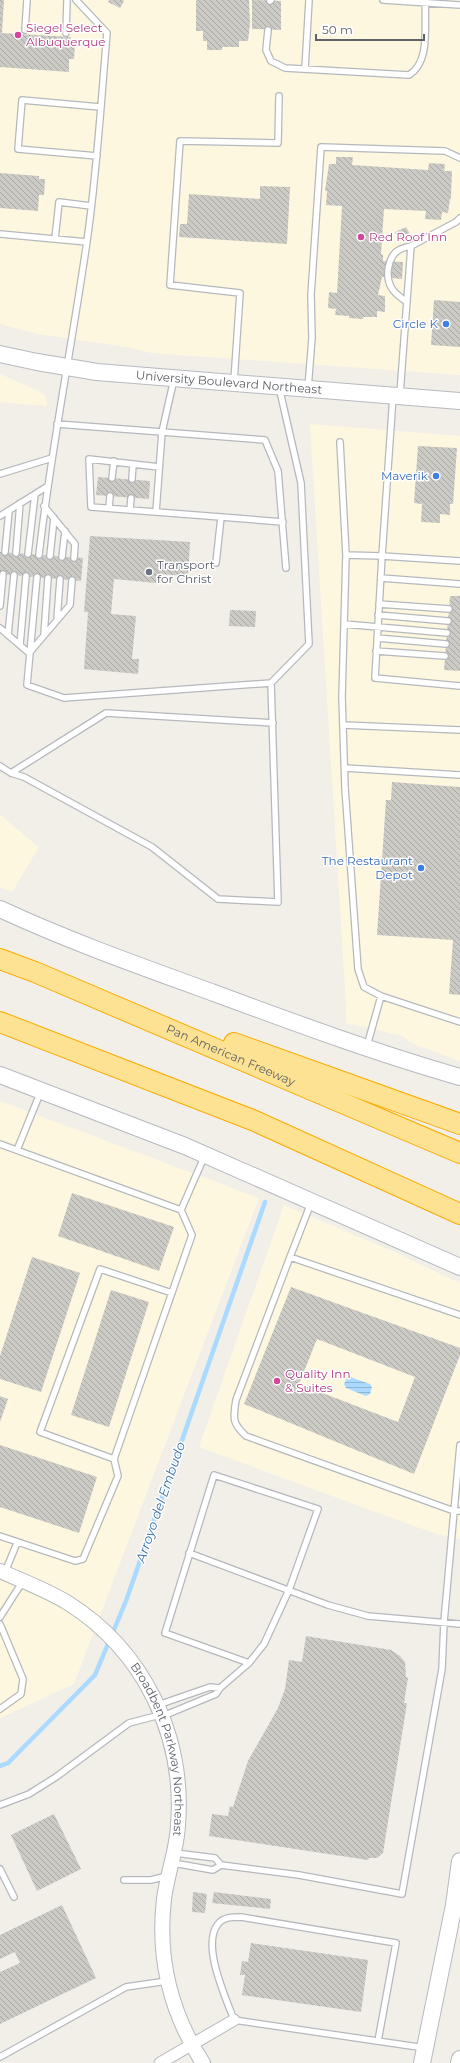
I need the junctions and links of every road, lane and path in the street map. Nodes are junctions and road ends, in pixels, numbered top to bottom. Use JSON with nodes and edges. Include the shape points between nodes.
{"nodes":[{"id":1,"x":27,"y":0,"type":"edge"},
{"id":2,"x":67,"y":0,"type":"edge"},
{"id":3,"x":76,"y":0,"type":"edge"},
{"id":4,"x":309,"y":0,"type":"edge"},
{"id":5,"x":383,"y":0,"type":"edge"},
{"id":6,"x":426,"y":1,"type":"edge"},
{"id":7,"x":460,"y":5,"type":"edge"},
{"id":8,"x":26,"y":30,"type":"dead end"},
{"id":9,"x":268,"y":30,"type":"dead end"},
{"id":10,"x":66,"y":32,"type":"dead end"},
{"id":11,"x":305,"y":69,"type":"junction"},
{"id":12,"x":279,"y":96,"type":"dead end"},
{"id":13,"x":100,"y":106,"type":"junction"},
{"id":14,"x":96,"y":156,"type":"junction"},
{"id":15,"x":460,"y":158,"type":"edge"},
{"id":16,"x":91,"y":206,"type":"junction"},
{"id":17,"x":460,"y":218,"type":"edge"},
{"id":18,"x":0,"y":234,"type":"edge"},
{"id":19,"x":55,"y":239,"type":"junction"},
{"id":20,"x":87,"y":242,"type":"junction"},
{"id":21,"x":411,"y":246,"type":"junction"},
{"id":22,"x":407,"y":302,"type":"junction"},
{"id":23,"x":0,"y":354,"type":"edge"},
{"id":24,"x":66,"y":367,"type":"junction"},
{"id":25,"x":174,"y":379,"type":"junction"},
{"id":26,"x":234,"y":384,"type":"junction"},
{"id":27,"x":278,"y":387,"type":"junction"},
{"id":28,"x":308,"y":390,"type":"junction"},
{"id":29,"x":396,"y":396,"type":"junction"},
{"id":30,"x":460,"y":401,"type":"edge"},
{"id":31,"x":57,"y":424,"type":"junction"},
{"id":32,"x":162,"y":432,"type":"junction"},
{"id":33,"x":340,"y":442,"type":"dead end"},
{"id":34,"x":52,"y":458,"type":"junction"},
{"id":35,"x":114,"y":461,"type":"junction"},
{"id":36,"x":133,"y":464,"type":"junction"},
{"id":37,"x":159,"y":467,"type":"junction"},
{"id":38,"x":0,"y":474,"type":"edge"},
{"id":39,"x":112,"y":478,"type":"dead end"},
{"id":40,"x":132,"y":479,"type":"dead end"},
{"id":41,"x":48,"y":486,"type":"junction"},
{"id":42,"x":35,"y":494,"type":"junction"},
{"id":43,"x":110,"y":496,"type":"dead end"},
{"id":44,"x":131,"y":498,"type":"dead end"},
{"id":45,"x":20,"y":503,"type":"junction"},
{"id":46,"x":44,"y":506,"type":"junction"},
{"id":47,"x":109,"y":508,"type":"junction"},
{"id":48,"x":130,"y":510,"type":"junction"},
{"id":49,"x":9,"y":511,"type":"junction"},
{"id":50,"x":156,"y":512,"type":"junction"},
{"id":51,"x":0,"y":516,"type":"edge"},
{"id":52,"x":221,"y":517,"type":"junction"},
{"id":53,"x":54,"y":518,"type":"junction"},
{"id":54,"x":283,"y":522,"type":"junction"},
{"id":55,"x":65,"y":531,"type":"junction"},
{"id":56,"x":5,"y":552,"type":"dead end"},
{"id":57,"x":16,"y":553,"type":"dead end"},
{"id":58,"x":28,"y":554,"type":"dead end"},
{"id":59,"x":39,"y":555,"type":"dead end"},
{"id":60,"x":346,"y":555,"type":"junction"},
{"id":61,"x":50,"y":556,"type":"dead end"},
{"id":62,"x":382,"y":556,"type":"junction"},
{"id":63,"x":62,"y":557,"type":"dead end"},
{"id":64,"x":74,"y":558,"type":"dead end"},
{"id":65,"x":460,"y":561,"type":"edge"},
{"id":66,"x":216,"y":563,"type":"dead end"},
{"id":67,"x":286,"y":568,"type":"dead end"},
{"id":68,"x":3,"y":574,"type":"dead end"},
{"id":69,"x":14,"y":575,"type":"dead end"},
{"id":70,"x":26,"y":576,"type":"dead end"},
{"id":71,"x":37,"y":577,"type":"dead end"},
{"id":72,"x":48,"y":578,"type":"dead end"},
{"id":73,"x":380,"y":578,"type":"junction"},
{"id":74,"x":60,"y":579,"type":"dead end"},
{"id":75,"x":72,"y":580,"type":"dead end"},
{"id":76,"x":460,"y":584,"type":"edge"},
{"id":77,"x":379,"y":604,"type":"junction"},
{"id":78,"x":0,"y":606,"type":"edge"},
{"id":79,"x":449,"y":609,"type":"dead end"},
{"id":80,"x":378,"y":615,"type":"junction"},
{"id":81,"x":57,"y":621,"type":"junction"},
{"id":82,"x":448,"y":621,"type":"dead end"},
{"id":83,"x":344,"y":624,"type":"junction"},
{"id":84,"x":378,"y":626,"type":"junction"},
{"id":85,"x":0,"y":628,"type":"edge"},
{"id":86,"x":447,"y":633,"type":"dead end"},
{"id":87,"x":8,"y":635,"type":"junction"},
{"id":88,"x":44,"y":636,"type":"junction"},
{"id":89,"x":377,"y":638,"type":"junction"},
{"id":90,"x":446,"y":644,"type":"dead end"},
{"id":91,"x":20,"y":645,"type":"junction"},
{"id":92,"x":376,"y":651,"type":"junction"},
{"id":93,"x":29,"y":653,"type":"junction"},
{"id":94,"x":445,"y":656,"type":"dead end"},
{"id":95,"x":271,"y":683,"type":"junction"},
{"id":96,"x":460,"y":686,"type":"edge"},
{"id":97,"x":272,"y":723,"type":"junction"},
{"id":98,"x":343,"y":725,"type":"junction"},
{"id":99,"x":460,"y":730,"type":"edge"},
{"id":100,"x":0,"y":766,"type":"edge"},
{"id":101,"x":345,"y":768,"type":"junction"},
{"id":102,"x":11,"y":773,"type":"junction"},
{"id":103,"x":460,"y":775,"type":"edge"},
{"id":104,"x":0,"y":909,"type":"edge"},
{"id":105,"x":0,"y":959,"type":"edge"},
{"id":106,"x":35,"y":972,"type":"junction"},
{"id":107,"x":381,"y":996,"type":"junction"},
{"id":108,"x":0,"y":1022,"type":"edge"},
{"id":109,"x":460,"y":1022,"type":"edge"},
{"id":110,"x":366,"y":1048,"type":"junction"},
{"id":111,"x":0,"y":1075,"type":"edge"},
{"id":112,"x":460,"y":1077,"type":"edge"},
{"id":113,"x":41,"y":1091,"type":"junction"},
{"id":114,"x":460,"y":1124,"type":"edge"},
{"id":115,"x":0,"y":1144,"type":"edge"},
{"id":116,"x":17,"y":1150,"type":"junction"},
{"id":117,"x":460,"y":1153,"type":"edge"},
{"id":118,"x":205,"y":1154,"type":"junction"},
{"id":119,"x":312,"y":1201,"type":"junction"},
{"id":120,"x":181,"y":1210,"type":"junction"},
{"id":121,"x":459,"y":1214,"type":"edge"},
{"id":122,"x":290,"y":1257,"type":"junction"},
{"id":123,"x":460,"y":1267,"type":"edge"},
{"id":124,"x":172,"y":1293,"type":"junction"},
{"id":125,"x":460,"y":1315,"type":"edge"},
{"id":126,"x":460,"y":1445,"type":"edge"},
{"id":127,"x":114,"y":1459,"type":"junction"},
{"id":128,"x":457,"y":1511,"type":"edge"},
{"id":129,"x":0,"y":1536,"type":"edge"},
{"id":130,"x":17,"y":1543,"type":"junction"},
{"id":131,"x":189,"y":1553,"type":"junction"},
{"id":132,"x":2,"y":1572,"type":"edge"},
{"id":133,"x":23,"y":1581,"type":"junction"},
{"id":134,"x":289,"y":1590,"type":"junction"},
{"id":135,"x":0,"y":1617,"type":"edge"},
{"id":136,"x":444,"y":1622,"type":"junction"},
{"id":137,"x":0,"y":1624,"type":"edge"},
{"id":138,"x":460,"y":1624,"type":"edge"},
{"id":139,"x":249,"y":1663,"type":"junction"},
{"id":140,"x":220,"y":1688,"type":"junction"},
{"id":141,"x":0,"y":1709,"type":"edge"},
{"id":142,"x":161,"y":1712,"type":"junction"},
{"id":143,"x":0,"y":1805,"type":"edge"},
{"id":144,"x":460,"y":1861,"type":"edge"},
{"id":145,"x":172,"y":1864,"type":"junction"},
{"id":146,"x":221,"y":1865,"type":"junction"},
{"id":147,"x":0,"y":1868,"type":"edge"},
{"id":148,"x":124,"y":1880,"type":"dead end"},
{"id":149,"x":14,"y":1897,"type":"dead end"},
{"id":150,"x":167,"y":1981,"type":"junction"},
{"id":151,"x":234,"y":2020,"type":"junction"},
{"id":152,"x":378,"y":2041,"type":"junction"},
{"id":153,"x":192,"y":2046,"type":"junction"},
{"id":154,"x":424,"y":2056,"type":"edge"},
{"id":155,"x":0,"y":2057,"type":"edge"},
{"id":156,"x":460,"y":2059,"type":"edge"},
{"id":157,"x":160,"y":2063,"type":"edge"},
{"id":158,"x":203,"y":2063,"type":"edge"},
{"id":159,"x":459,"y":2063,"type":"edge"}],
"edges":[{"from":1,"to":8,"type":"lane"},
{"from":2,"to":10,"type":"lane"},
{"from":3,"to":13,"type":"lane","via":[[107,33]]},
{"from":4,"to":11,"type":"lane"},
{"from":5,"to":6,"type":"lane"},
{"from":6,"to":7,"type":"lane"},
{"from":6,"to":11,"type":"lane","via":[[424,52],[410,75]]},
{"from":9,"to":11,"type":"lane","via":[[266,50],[271,61],[285,68]]},
{"from":12,"to":26,"type":"lane","via":[[278,143],[180,141],[170,285],[240,293]]},
{"from":13,"to":14,"type":"lane"},
{"from":13,"to":14,"type":"lane","via":[[22,100],[18,149]]},
{"from":14,"to":16,"type":"lane"},
{"from":15,"to":28,"type":"lane","via":[[445,151],[321,147],[311,294],[312,338]]},
{"from":16,"to":19,"type":"lane","via":[[59,202]]},
{"from":16,"to":20,"type":"lane"},
{"from":17,"to":21,"type":"lane"},
{"from":18,"to":19,"type":"lane"},
{"from":19,"to":20,"type":"lane"},
{"from":20,"to":24,"type":"lane"},
{"from":21,"to":22,"type":"lane"},
{"from":21,"to":22,"type":"lane","via":[[398,250],[393,256],[388,277],[391,287]]},
{"from":22,"to":29,"type":"lane"},
{"from":23,"to":24,"type":"main road","name":"University Boulevard Northeast"},
{"from":24,"to":25,"type":"main road","name":"University Boulevard Northeast"},
{"from":24,"to":31,"type":"lane"},
{"from":25,"to":26,"type":"main road","name":"University Boulevard Northeast"},
{"from":25,"to":32,"type":"lane"},
{"from":26,"to":27,"type":"main road","name":"University Boulevard Northeast"},
{"from":27,"to":28,"type":"main road","name":"University Boulevard Northeast"},
{"from":27,"to":95,"type":"lane","via":[[301,483],[309,644]]},
{"from":28,"to":29,"type":"main road","name":"University Boulevard Northeast"},
{"from":29,"to":30,"type":"main road","name":"University Boulevard Northeast"},
{"from":29,"to":62,"type":"lane"},
{"from":31,"to":32,"type":"lane"},
{"from":31,"to":34,"type":"lane"},
{"from":32,"to":37,"type":"lane"},
{"from":32,"to":54,"type":"lane","via":[[265,440],[278,471]]},
{"from":33,"to":60,"type":"lane"},
{"from":34,"to":38,"type":"lane"},
{"from":34,"to":41,"type":"lane"},
{"from":35,"to":36,"type":"lane"},
{"from":35,"to":39,"type":"lane"},
{"from":35,"to":47,"type":"lane","via":[[89,458],[91,507]]},
{"from":36,"to":37,"type":"lane"},
{"from":36,"to":40,"type":"lane"},
{"from":37,"to":50,"type":"lane"},
{"from":41,"to":42,"type":"lane"},
{"from":41,"to":46,"type":"lane"},
{"from":42,"to":45,"type":"lane"},
{"from":42,"to":58,"type":"lane"},
{"from":43,"to":47,"type":"lane"},
{"from":44,"to":48,"type":"lane"},
{"from":45,"to":49,"type":"lane"},
{"from":45,"to":57,"type":"lane"},
{"from":46,"to":53,"type":"lane"},
{"from":46,"to":59,"type":"lane"},
{"from":47,"to":48,"type":"lane"},
{"from":48,"to":50,"type":"lane"},
{"from":49,"to":51,"type":"lane"},
{"from":49,"to":56,"type":"lane"},
{"from":50,"to":52,"type":"lane"},
{"from":52,"to":54,"type":"lane"},
{"from":52,"to":66,"type":"lane"},
{"from":53,"to":55,"type":"lane"},
{"from":53,"to":61,"type":"lane"},
{"from":54,"to":67,"type":"lane"},
{"from":55,"to":63,"type":"lane"},
{"from":55,"to":64,"type":"lane","via":[[75,544]]},
{"from":60,"to":62,"type":"lane"},
{"from":60,"to":83,"type":"lane"},
{"from":62,"to":65,"type":"lane"},
{"from":62,"to":73,"type":"lane"},
{"from":68,"to":78,"type":"lane"},
{"from":69,"to":87,"type":"lane"},
{"from":70,"to":91,"type":"lane"},
{"from":71,"to":93,"type":"lane"},
{"from":72,"to":88,"type":"lane"},
{"from":73,"to":76,"type":"lane"},
{"from":73,"to":77,"type":"lane"},
{"from":74,"to":81,"type":"lane"},
{"from":75,"to":81,"type":"lane","via":[[70,605]]},
{"from":77,"to":79,"type":"lane"},
{"from":77,"to":80,"type":"lane"},
{"from":80,"to":82,"type":"lane"},
{"from":80,"to":84,"type":"lane"},
{"from":81,"to":88,"type":"lane"},
{"from":83,"to":84,"type":"lane"},
{"from":83,"to":98,"type":"lane"},
{"from":84,"to":86,"type":"lane"},
{"from":84,"to":89,"type":"lane"},
{"from":85,"to":87,"type":"lane"},
{"from":87,"to":91,"type":"lane"},
{"from":88,"to":93,"type":"lane"},
{"from":89,"to":90,"type":"lane"},
{"from":89,"to":92,"type":"lane"},
{"from":91,"to":93,"type":"lane"},
{"from":92,"to":94,"type":"lane"},
{"from":92,"to":96,"type":"lane","via":[[375,678]]},
{"from":93,"to":95,"type":"lane","via":[[27,685],[64,698]]},
{"from":95,"to":97,"type":"lane"},
{"from":97,"to":102,"type":"lane","via":[[106,713]]},
{"from":97,"to":102,"type":"lane","via":[[278,902],[218,899],[152,848],[24,777]]},
{"from":98,"to":99,"type":"lane"},
{"from":98,"to":101,"type":"lane"},
{"from":100,"to":102,"type":"lane"},
{"from":101,"to":103,"type":"lane"},
{"from":101,"to":107,"type":"lane","via":[[358,969],[364,987]]},
{"from":104,"to":110,"type":"main road","via":[[133,964]]},
{"from":105,"to":106,"type":"highway","name":"Pan American Freeway"},
{"from":106,"to":114,"type":"highway"},
{"from":106,"to":117,"type":"highway","name":"Pan American Freeway"},
{"from":107,"to":109,"type":"lane"},
{"from":107,"to":110,"type":"lane"},
{"from":108,"to":121,"type":"highway","via":[[255,1121]]},
{"from":110,"to":112,"type":"main road"},
{"from":111,"to":113,"type":"main road"},
{"from":113,"to":116,"type":"lane"},
{"from":113,"to":118,"type":"main road"},
{"from":115,"to":116,"type":"lane"},
{"from":116,"to":120,"type":"lane"},
{"from":118,"to":119,"type":"main road"},
{"from":118,"to":120,"type":"lane"},
{"from":119,"to":122,"type":"lane"},
{"from":119,"to":123,"type":"main road"},
{"from":120,"to":124,"type":"lane","via":[[192,1235]]},
{"from":122,"to":125,"type":"lane"},
{"from":122,"to":128,"type":"lane","via":[[236,1400],[233,1416],[236,1427],[246,1436]]},
{"from":124,"to":127,"type":"lane"},
{"from":124,"to":127,"type":"lane","via":[[100,1269],[40,1432]]},
{"from":126,"to":128,"type":"lane"},
{"from":127,"to":130,"type":"lane","via":[[118,1476],[83,1558],[76,1561]]},
{"from":128,"to":136,"type":"lane"},
{"from":129,"to":130,"type":"lane"},
{"from":130,"to":132,"type":"lane"},
{"from":131,"to":134,"type":"lane"},
{"from":131,"to":134,"type":"lane","via":[[214,1475],[318,1509]]},
{"from":131,"to":139,"type":"lane","via":[[164,1633]]},
{"from":132,"to":133,"type":"street","name":"Broadbent Parkway Northeast"},
{"from":133,"to":135,"type":"lane"},
{"from":133,"to":142,"type":"street","name":"Broadbent Parkway Northeast","via":[[68,1603],[111,1636],[129,1656]]},
{"from":134,"to":136,"type":"lane","via":[[328,1606],[368,1616]]},
{"from":134,"to":139,"type":"lane","via":[[264,1644]]},
{"from":136,"to":138,"type":"lane"},
{"from":136,"to":146,"type":"lane","via":[[442,1669],[402,1894],[299,1875]]},
{"from":137,"to":141,"type":"lane","via":[[23,1679],[21,1694]]},
{"from":139,"to":140,"type":"lane"},
{"from":140,"to":142,"type":"lane","via":[[210,1687]]},
{"from":140,"to":142,"type":"lane","via":[[209,1698]]},
{"from":142,"to":143,"type":"lane","via":[[129,1723],[56,1777],[29,1794]]},
{"from":142,"to":145,"type":"street","name":"Broadbent Parkway Northeast","via":[[173,1750],[179,1787],[178,1827]]},
{"from":144,"to":154,"type":"main road","via":[[454,1905]]},
{"from":145,"to":146,"type":"lane","via":[[213,1870]]},
{"from":145,"to":146,"type":"lane","via":[[215,1858]]},
{"from":145,"to":148,"type":"lane","via":[[151,1880]]},
{"from":145,"to":150,"type":"street","name":"Broadbent Parkway Northeast","via":[[164,1898],[162,1932]]},
{"from":147,"to":149,"type":"lane"},
{"from":150,"to":153,"type":"street","name":"Broadbent Parkway Northeast","via":[[178,2016]]},
{"from":150,"to":155,"type":"lane","via":[[126,1987]]},
{"from":151,"to":152,"type":"lane"},
{"from":151,"to":152,"type":"lane","via":[[220,1983],[212,1938],[218,1924],[227,1918],[241,1917],[396,1943]]},
{"from":151,"to":153,"type":"street"},
{"from":152,"to":154,"type":"lane"},
{"from":153,"to":157,"type":"street"},
{"from":153,"to":158,"type":"street","name":"Broadbent Parkway Northeast"},
{"from":156,"to":159,"type":"main road"}]}
